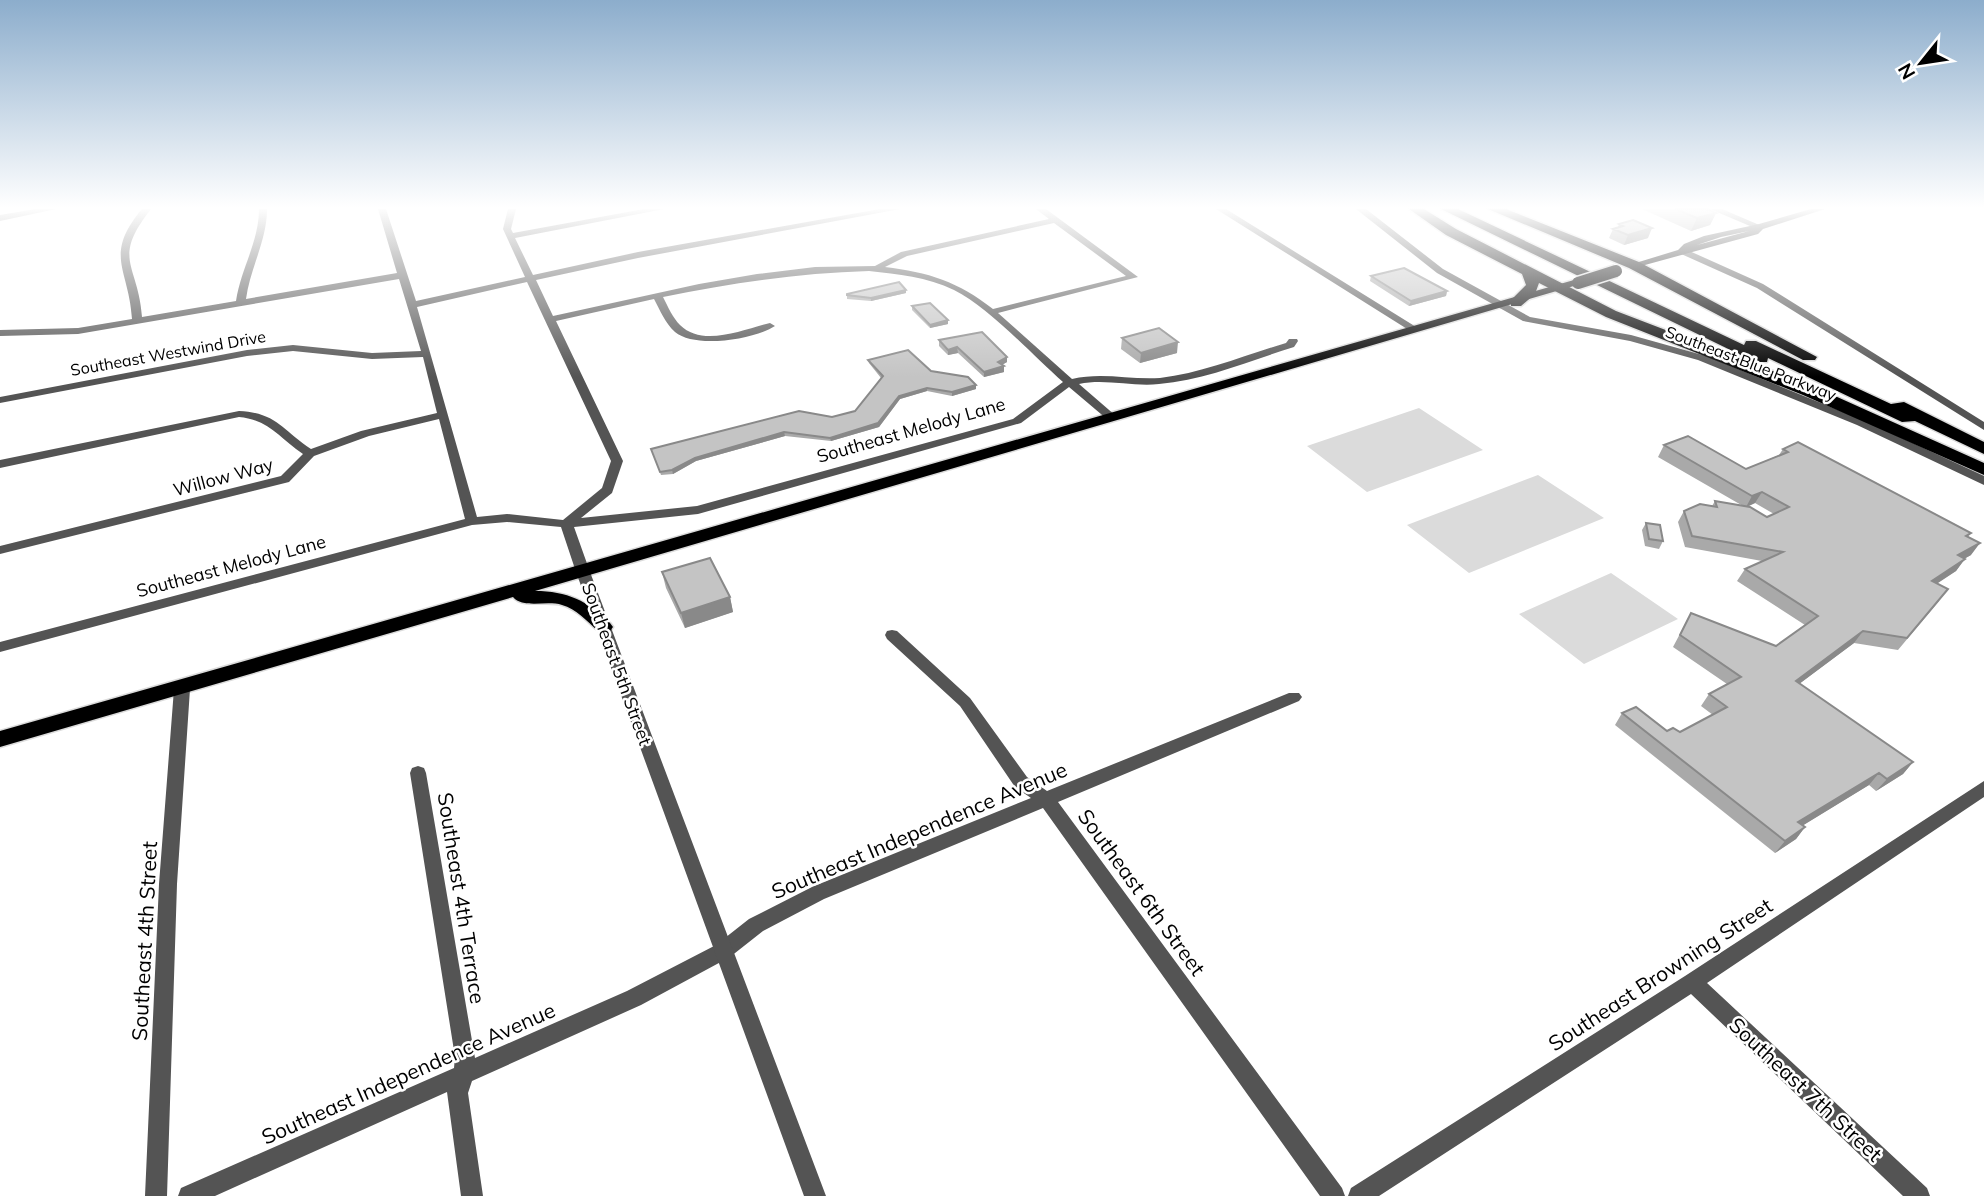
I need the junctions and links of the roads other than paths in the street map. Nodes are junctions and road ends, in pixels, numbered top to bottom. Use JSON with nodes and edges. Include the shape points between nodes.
{"nodes":[{"id":1,"x":124,"y":265,"type":"edge"},
{"id":2,"x":249,"y":265,"type":"edge"},
{"id":3,"x":400,"y":265,"type":"edge"},
{"id":4,"x":524,"y":265,"type":"edge"},
{"id":5,"x":596,"y":265,"type":"edge"},
{"id":6,"x":883,"y":265,"type":"edge"},
{"id":7,"x":1117,"y":265,"type":"edge"},
{"id":8,"x":1310,"y":265,"type":"edge"},
{"id":9,"x":1432,"y":265,"type":"edge"},
{"id":10,"x":1515,"y":265,"type":"edge"},
{"id":11,"x":1563,"y":265,"type":"edge"},
{"id":12,"x":1584,"y":265,"type":"edge"},
{"id":13,"x":1634,"y":265,"type":"joint"},
{"id":14,"x":1713,"y":265,"type":"edge"},
{"id":15,"x":879,"y":267,"type":"junction"},
{"id":16,"x":1528,"y":272,"type":"junction"},
{"id":17,"x":403,"y":275,"type":"junction"},
{"id":18,"x":531,"y":280,"type":"junction"},
{"id":19,"x":1559,"y":289,"type":"junction"},
{"id":20,"x":658,"y":297,"type":"junction"},
{"id":21,"x":241,"y":301,"type":"junction"},
{"id":22,"x":412,"y":305,"type":"junction"},
{"id":23,"x":1509,"y":305,"type":"junction"},
{"id":24,"x":992,"y":312,"type":"junction"},
{"id":25,"x":549,"y":320,"type":"junction"},
{"id":26,"x":136,"y":322,"type":"junction"},
{"id":27,"x":770,"y":326,"type":"dead end"},
{"id":28,"x":1416,"y":330,"type":"junction"},
{"id":29,"x":0,"y":333,"type":"edge"},
{"id":30,"x":1293,"y":341,"type":"dead end"},
{"id":31,"x":427,"y":354,"type":"junction"},
{"id":32,"x":1070,"y":382,"type":"junction"},
{"id":33,"x":0,"y":400,"type":"edge"},
{"id":34,"x":443,"y":415,"type":"junction"},
{"id":35,"x":1112,"y":418,"type":"junction"},
{"id":36,"x":1984,"y":427,"type":"edge"},
{"id":37,"x":1984,"y":451,"type":"edge"},
{"id":38,"x":310,"y":453,"type":"junction"},
{"id":39,"x":0,"y":464,"type":"edge"},
{"id":40,"x":1984,"y":468,"type":"edge"},
{"id":41,"x":1984,"y":481,"type":"edge"},
{"id":42,"x":472,"y":521,"type":"junction"},
{"id":43,"x":566,"y":524,"type":"junction"},
{"id":44,"x":0,"y":550,"type":"edge"},
{"id":45,"x":583,"y":572,"type":"junction"},
{"id":46,"x":490,"y":599,"type":"junction"},
{"id":47,"x":604,"y":627,"type":"junction"},
{"id":48,"x":892,"y":635,"type":"dead end"},
{"id":49,"x":0,"y":647,"type":"edge"},
{"id":50,"x":182,"y":689,"type":"junction"},
{"id":51,"x":1294,"y":697,"type":"dead end"},
{"id":52,"x":0,"y":739,"type":"edge"},
{"id":53,"x":418,"y":773,"type":"dead end"},
{"id":54,"x":1983,"y":789,"type":"edge"},
{"id":55,"x":1047,"y":800,"type":"junction"},
{"id":56,"x":723,"y":951,"type":"junction"},
{"id":57,"x":1692,"y":982,"type":"junction"},
{"id":58,"x":464,"y":1072,"type":"junction"},
{"id":59,"x":156,"y":1196,"type":"edge"},
{"id":60,"x":189,"y":1196,"type":"edge"},
{"id":61,"x":472,"y":1196,"type":"edge"},
{"id":62,"x":815,"y":1196,"type":"edge"},
{"id":63,"x":1334,"y":1196,"type":"edge"},
{"id":64,"x":1359,"y":1196,"type":"edge"},
{"id":65,"x":1919,"y":1196,"type":"edge"}],
"edges":[{"from":1,"to":26,"type":"street","via":[[137,304]]},
{"from":2,"to":21,"type":"street"},
{"from":3,"to":17,"type":"street"},
{"from":4,"to":18,"type":"street"},
{"from":5,"to":18,"type":"street"},
{"from":6,"to":15,"type":"street"},
{"from":7,"to":24,"type":"street","via":[[1133,277]]},
{"from":8,"to":28,"type":"street"},
{"from":9,"to":23,"type":"street","name":"Southeast Blue Parkway"},
{"from":10,"to":16,"type":"highway"},
{"from":11,"to":40,"type":"highway"},
{"from":12,"to":37,"type":"highway"},
{"from":13,"to":19,"type":"main road","bridge":true},
{"from":13,"to":37,"type":"highway"},
{"from":14,"to":36,"type":"street","via":[[1760,286]]},
{"from":15,"to":20,"type":"street","via":[[805,271]]},
{"from":15,"to":24,"type":"street","via":[[936,278]]},
{"from":16,"to":19,"type":"highway"},
{"from":16,"to":23,"type":"highway","via":[[1534,285],[1531,291]]},
{"from":17,"to":21,"type":"street"},
{"from":17,"to":22,"type":"street"},
{"from":18,"to":22,"type":"street"},
{"from":18,"to":25,"type":"street"},
{"from":19,"to":23,"type":"main road"},
{"from":19,"to":40,"type":"highway"},
{"from":20,"to":25,"type":"street"},
{"from":20,"to":27,"type":"street","via":[[679,330],[692,337],[713,338]]},
{"from":21,"to":26,"type":"street"},
{"from":22,"to":31,"type":"street"},
{"from":23,"to":28,"type":"main road"},
{"from":23,"to":41,"type":"street","name":"Southeast Blue Parkway","via":[[1535,322],[1631,338],[1702,358],[1837,413]]},
{"from":24,"to":32,"type":"street"},
{"from":25,"to":43,"type":"street","via":[[617,461],[608,489]]},
{"from":26,"to":29,"type":"street","via":[[78,331]]},
{"from":28,"to":35,"type":"main road"},
{"from":30,"to":32,"type":"street","name":"Southeast Melody Lane","via":[[1169,380],[1100,377]]},
{"from":31,"to":33,"type":"street","name":"Southeast Westwind Drive","via":[[372,356],[293,348]]},
{"from":31,"to":34,"type":"street"},
{"from":32,"to":35,"type":"street"},
{"from":32,"to":43,"type":"street","name":"Southeast Melody Lane","via":[[1017,421],[698,510]]},
{"from":34,"to":38,"type":"street","name":"Willow Way","via":[[365,433]]},
{"from":34,"to":42,"type":"street"},
{"from":35,"to":45,"type":"main road"},
{"from":38,"to":39,"type":"street","via":[[285,437],[274,421],[258,414],[239,414]]},
{"from":38,"to":44,"type":"street","name":"Willow Way","via":[[285,479]]},
{"from":42,"to":43,"type":"street","via":[[507,518]]},
{"from":42,"to":49,"type":"street","name":"Southeast Melody Lane"},
{"from":43,"to":45,"type":"street","name":"Southeast 5th Street"},
{"from":45,"to":46,"type":"main road"},
{"from":45,"to":47,"type":"street","name":"Southeast 5th Street"},
{"from":46,"to":47,"type":"main road","via":[[564,598],[584,608]]},
{"from":46,"to":50,"type":"main road"},
{"from":47,"to":56,"type":"street","name":"Southeast 5th Street"},
{"from":48,"to":55,"type":"street","name":"Southeast 6th Street","via":[[965,702],[1021,782]]},
{"from":50,"to":52,"type":"main road"},
{"from":50,"to":59,"type":"street","name":"Southeast 4th Street","via":[[168,884]]},
{"from":51,"to":55,"type":"street","name":"Southeast Independence Avenue"},
{"from":53,"to":58,"type":"street","name":"Southeast 4th Terrace"},
{"from":54,"to":57,"type":"street","name":"Southeast Browning Street"},
{"from":55,"to":56,"type":"street","name":"Southeast Independence Avenue","via":[[818,893],[744,932]]},
{"from":55,"to":63,"type":"street","name":"Southeast 6th Street"},
{"from":56,"to":58,"type":"street","name":"Southeast Independence Avenue","via":[[634,998]]},
{"from":56,"to":62,"type":"street","name":"Southeast 5th Street"},
{"from":57,"to":64,"type":"street","name":"Southeast Browning Street"},
{"from":57,"to":65,"type":"street","name":"Southeast 7th Street"},
{"from":58,"to":60,"type":"street","name":"Southeast Independence Avenue"},
{"from":58,"to":61,"type":"street","name":"Southeast 4th Terrace","via":[[457,1093]]}]}
